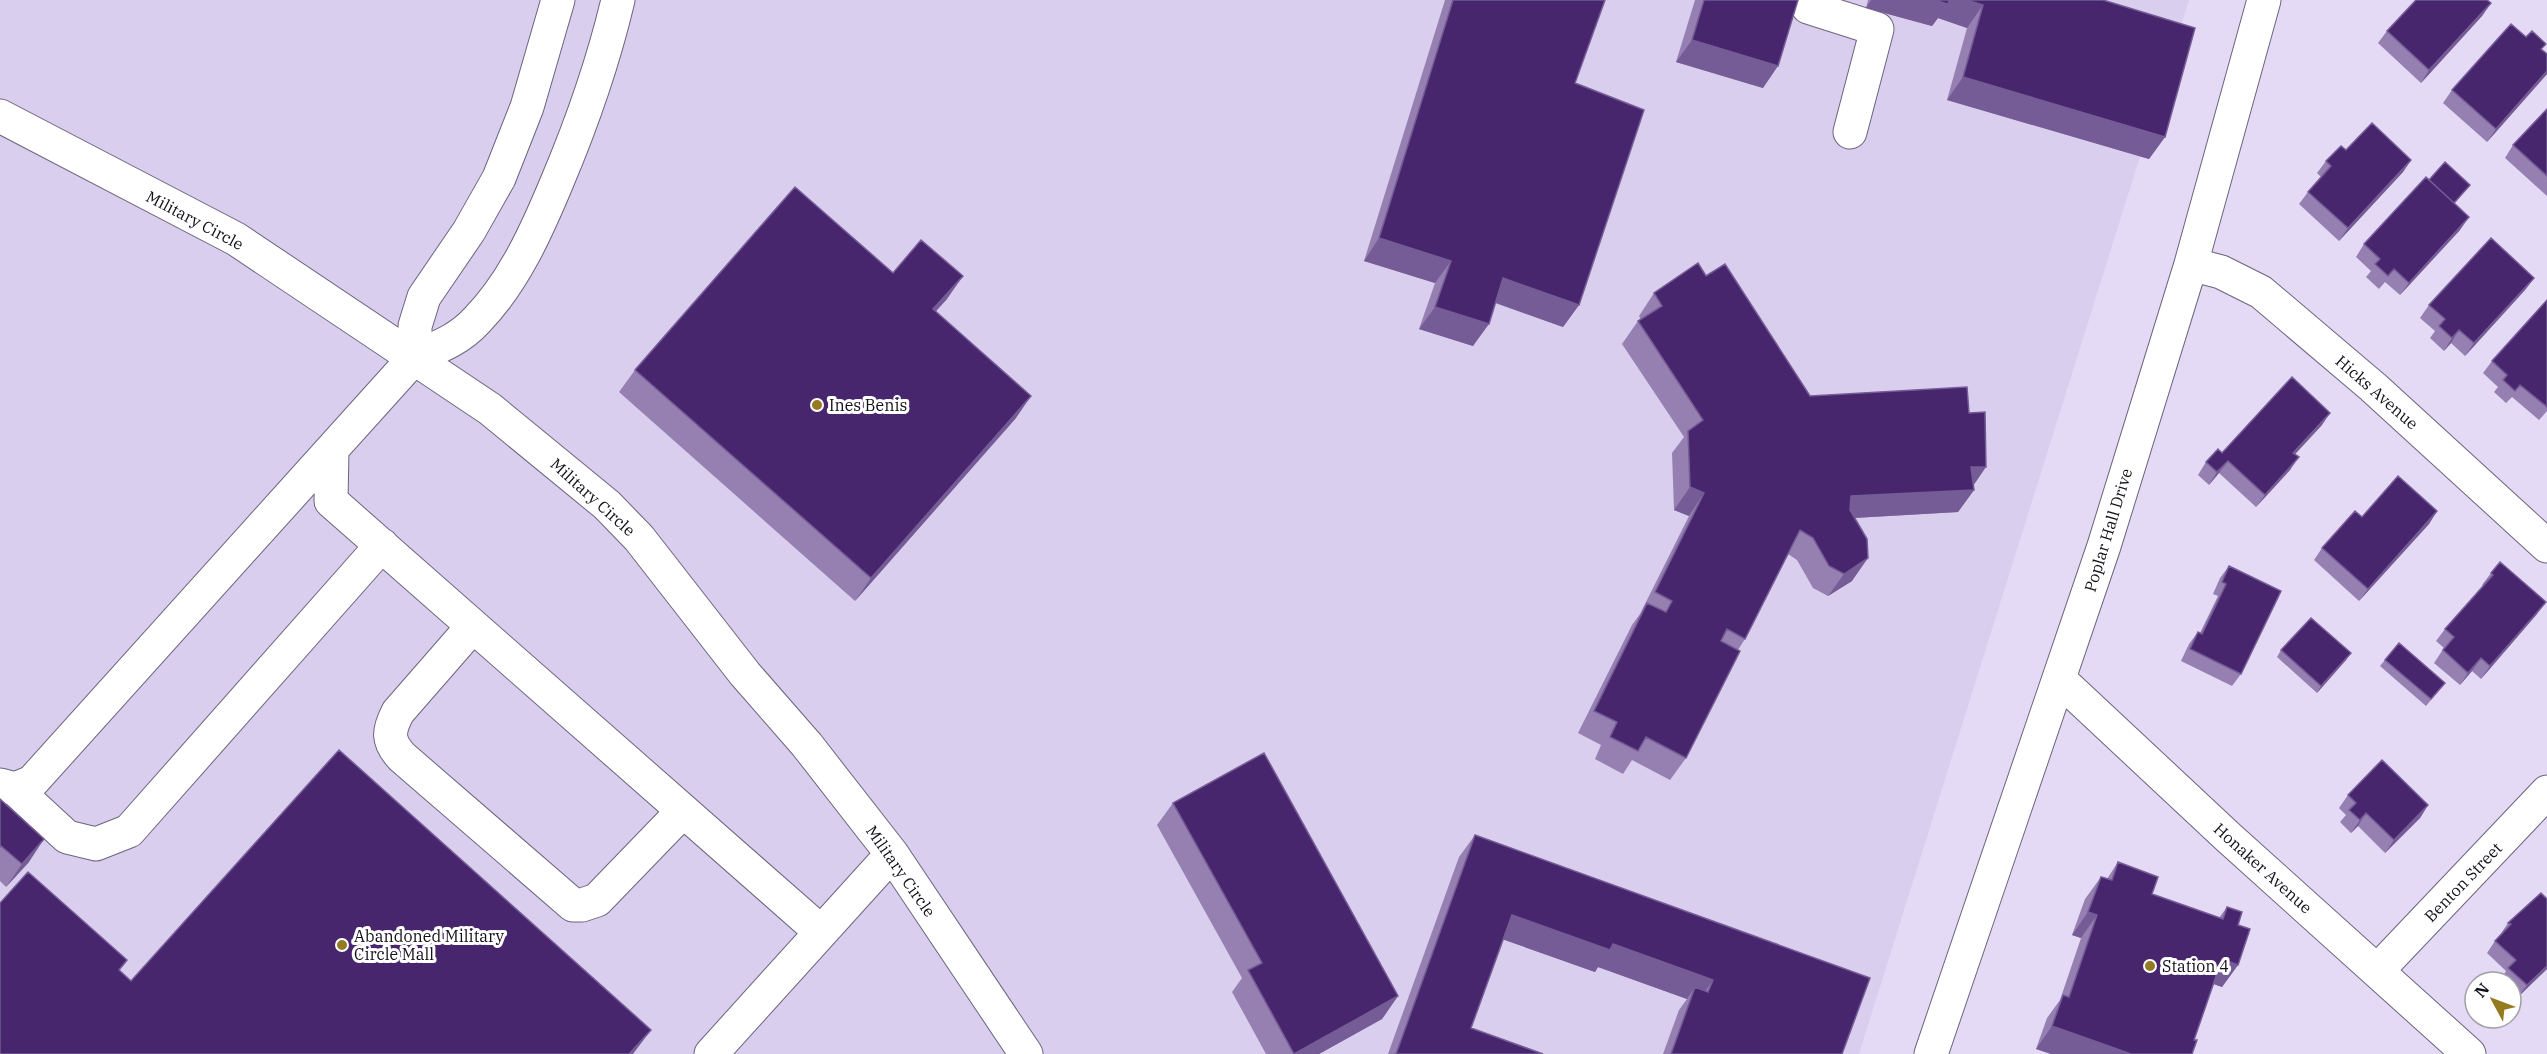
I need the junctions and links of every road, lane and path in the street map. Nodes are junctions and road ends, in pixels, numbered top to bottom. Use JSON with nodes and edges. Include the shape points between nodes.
{"nodes":[{"id":1,"x":558,"y":0,"type":"edge"},
{"id":2,"x":618,"y":0,"type":"edge"},
{"id":3,"x":1810,"y":0,"type":"edge"},
{"id":4,"x":2264,"y":0,"type":"edge"},
{"id":5,"x":0,"y":116,"type":"edge"},
{"id":6,"x":1850,"y":132,"type":"dead end"},
{"id":7,"x":2191,"y":264,"type":"junction"},
{"id":8,"x":416,"y":357,"type":"junction"},
{"id":9,"x":332,"y":450,"type":"junction"},
{"id":10,"x":382,"y":545,"type":"junction"},
{"id":11,"x":2547,"y":546,"type":"edge"},
{"id":12,"x":473,"y":626,"type":"junction"},
{"id":13,"x":2059,"y":679,"type":"junction"},
{"id":14,"x":7,"y":787,"type":"edge"},
{"id":15,"x":2547,"y":792,"type":"edge"},
{"id":16,"x":683,"y":810,"type":"junction"},
{"id":17,"x":892,"y":854,"type":"junction"},
{"id":18,"x":821,"y":932,"type":"junction"},
{"id":19,"x":2378,"y":970,"type":"junction"},
{"id":20,"x":711,"y":1054,"type":"edge"},
{"id":21,"x":1026,"y":1054,"type":"edge"},
{"id":22,"x":1931,"y":1054,"type":"edge"},
{"id":23,"x":2469,"y":1054,"type":"edge"}],
"edges":[{"from":1,"to":8,"type":"street","via":[[527,107],[499,178],[470,231],[424,297],[415,326]]},
{"from":2,"to":8,"type":"street","via":[[607,46],[576,135],[540,223],[501,292],[477,321],[452,342]]},
{"from":3,"to":6,"type":"street","via":[[1808,7],[1877,29]]},
{"from":4,"to":7,"type":"street","name":"Poplar Hall Drive"},
{"from":5,"to":8,"type":"street","name":"Military Circle","via":[[236,239]]},
{"from":7,"to":11,"type":"street","name":"Hicks Avenue","via":[[2221,272],[2261,292],[2373,387]]},
{"from":7,"to":13,"type":"street","name":"Poplar Hall Drive"},
{"from":8,"to":9,"type":"street"},
{"from":8,"to":17,"type":"street","name":"Military Circle","via":[[490,409],[608,506],[631,530]]},
{"from":9,"to":10,"type":"street","via":[[331,501]]},
{"from":9,"to":14,"type":"street","via":[[32,782]]},
{"from":10,"to":12,"type":"street"},
{"from":10,"to":14,"type":"street","via":[[129,831],[96,844],[67,837]]},
{"from":12,"to":16,"type":"street"},
{"from":12,"to":16,"type":"street","via":[[398,712],[389,737],[402,757],[555,892],[573,905],[597,900]]},
{"from":13,"to":19,"type":"street","name":"Honaker Avenue"},
{"from":13,"to":22,"type":"street","name":"Poplar Hall Drive"},
{"from":15,"to":19,"type":"street","name":"Benton Street"},
{"from":16,"to":18,"type":"street"},
{"from":17,"to":18,"type":"street"},
{"from":17,"to":21,"type":"street","name":"Military Circle"},
{"from":18,"to":20,"type":"street"},
{"from":19,"to":23,"type":"street","name":"Honaker Avenue"}]}
